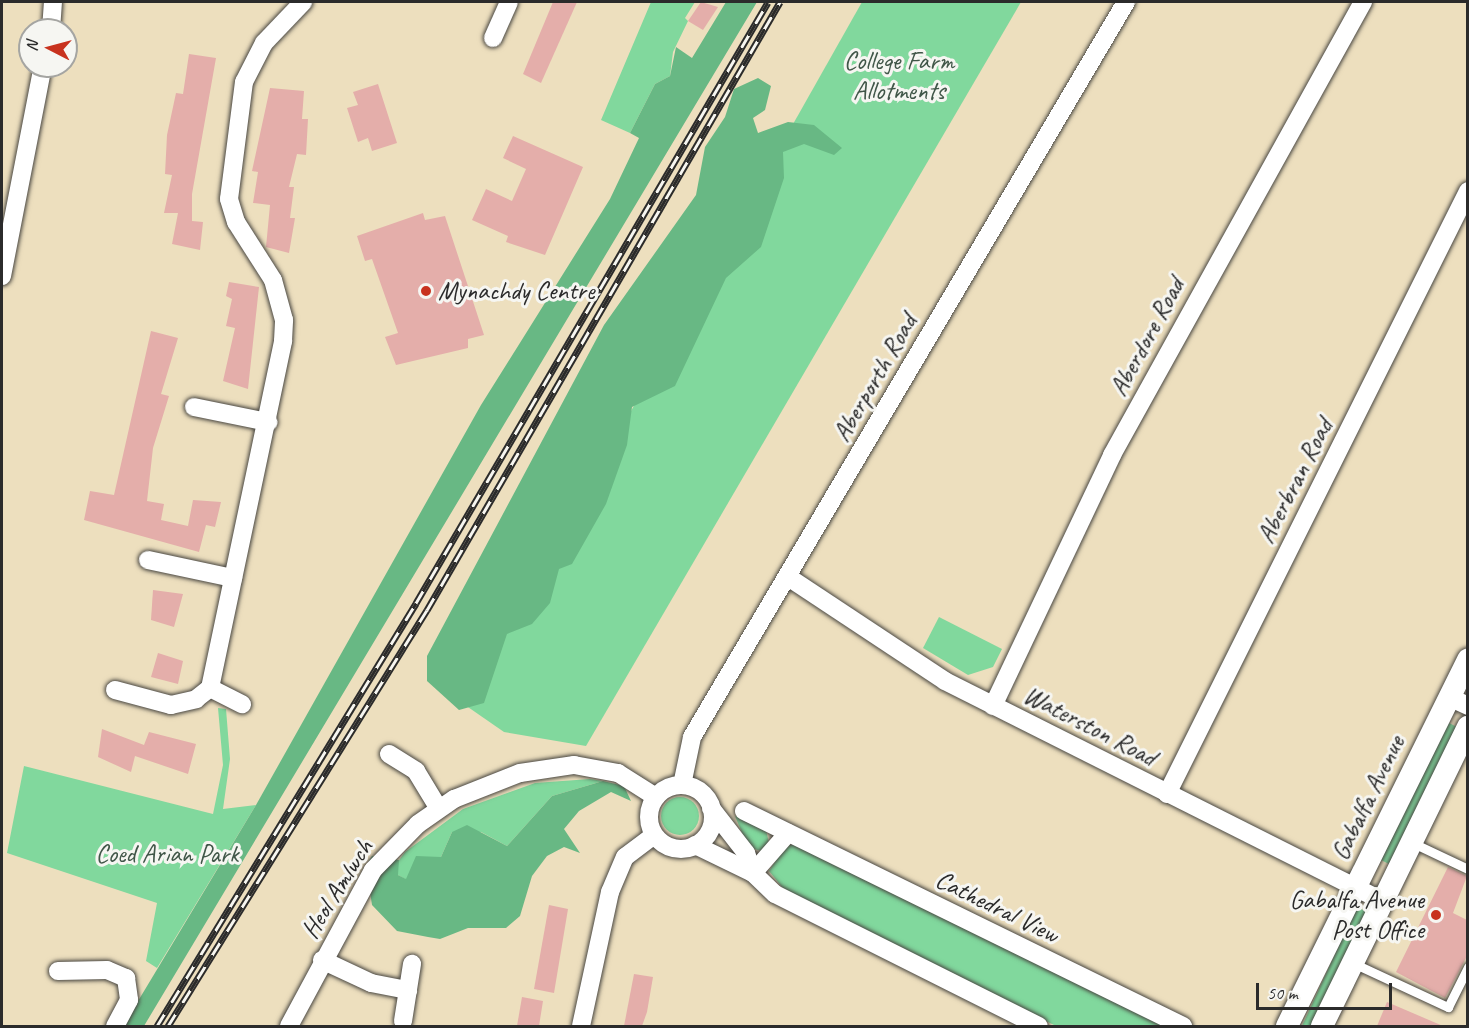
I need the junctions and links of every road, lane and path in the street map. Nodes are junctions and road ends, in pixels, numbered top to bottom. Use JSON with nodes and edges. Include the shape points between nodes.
{"nodes":[{"id":1,"x":53,"y":2,"type":"edge"},
{"id":2,"x":303,"y":2,"type":"edge"},
{"id":3,"x":509,"y":2,"type":"edge"},
{"id":4,"x":1126,"y":2,"type":"edge"},
{"id":5,"x":1364,"y":2,"type":"edge"},
{"id":6,"x":52,"y":18,"type":"edge"},
{"id":7,"x":493,"y":38,"type":"dead end"},
{"id":8,"x":40,"y":78,"type":"edge"},
{"id":9,"x":1467,"y":191,"type":"edge"},
{"id":10,"x":8,"y":213,"type":"edge"},
{"id":11,"x":2,"y":276,"type":"edge"},
{"id":12,"x":194,"y":407,"type":"dead end"},
{"id":13,"x":268,"y":422,"type":"junction"},
{"id":14,"x":148,"y":560,"type":"dead end"},
{"id":15,"x":788,"y":577,"type":"junction"},
{"id":16,"x":233,"y":578,"type":"junction"},
{"id":17,"x":1467,"y":659,"type":"edge"},
{"id":18,"x":210,"y":688,"type":"junction"},
{"id":19,"x":115,"y":690,"type":"dead end"},
{"id":20,"x":1458,"y":702,"type":"edge"},
{"id":21,"x":242,"y":704,"type":"dead end"},
{"id":22,"x":993,"y":706,"type":"junction"},
{"id":23,"x":1467,"y":727,"type":"edge"},
{"id":24,"x":389,"y":754,"type":"dead end"},
{"id":25,"x":682,"y":785,"type":"junction"},
{"id":26,"x":1167,"y":794,"type":"junction"},
{"id":27,"x":656,"y":796,"type":"junction"},
{"id":28,"x":711,"y":808,"type":"junction"},
{"id":29,"x":439,"y":809,"type":"junction"},
{"id":30,"x":744,"y":811,"type":"dead end"},
{"id":31,"x":788,"y":832,"type":"junction"},
{"id":32,"x":654,"y":835,"type":"junction"},
{"id":33,"x":1412,"y":842,"type":"junction"},
{"id":34,"x":695,"y":845,"type":"junction"},
{"id":35,"x":1467,"y":869,"type":"edge"},
{"id":36,"x":753,"y":873,"type":"junction"},
{"id":37,"x":1356,"y":887,"type":"junction"},
{"id":38,"x":1381,"y":900,"type":"junction"},
{"id":39,"x":322,"y":960,"type":"junction"},
{"id":40,"x":1353,"y":963,"type":"junction"},
{"id":41,"x":412,"y":964,"type":"dead end"},
{"id":42,"x":1467,"y":967,"type":"edge"},
{"id":43,"x":58,"y":971,"type":"dead end"},
{"id":44,"x":408,"y":990,"type":"junction"},
{"id":45,"x":403,"y":1021,"type":"dead end"},
{"id":46,"x":115,"y":1026,"type":"edge"},
{"id":47,"x":289,"y":1026,"type":"edge"},
{"id":48,"x":581,"y":1026,"type":"edge"},
{"id":49,"x":1039,"y":1026,"type":"edge"},
{"id":50,"x":1183,"y":1026,"type":"edge"},
{"id":51,"x":1287,"y":1026,"type":"edge"},
{"id":52,"x":1322,"y":1026,"type":"edge"}],
"edges":[{"from":1,"to":6,"type":"street"},
{"from":2,"to":13,"type":"street","via":[[264,43],[246,74],[230,186],[236,222],[273,280],[284,320]]},
{"from":3,"to":7,"type":"street"},
{"from":4,"to":15,"type":"street","name":"Aberporth Road"},
{"from":5,"to":22,"type":"street","name":"Aberdore Road","via":[[1112,455]]},
{"from":8,"to":10,"type":"street"},
{"from":9,"to":26,"type":"street","name":"Aberbran Road"},
{"from":10,"to":11,"type":"street"},
{"from":12,"to":13,"type":"street"},
{"from":13,"to":16,"type":"street"},
{"from":14,"to":16,"type":"street"},
{"from":15,"to":22,"type":"street","name":"Waterston Road","via":[[945,681]]},
{"from":15,"to":25,"type":"street","name":"Aberporth Road","via":[[692,737]]},
{"from":16,"to":18,"type":"street"},
{"from":17,"to":20,"type":"street","name":"Gabalfa Avenue"},
{"from":18,"to":19,"type":"street","via":[[196,699],[171,705]]},
{"from":18,"to":21,"type":"street"},
{"from":20,"to":37,"type":"street","name":"Gabalfa Avenue"},
{"from":22,"to":26,"type":"street","name":"Waterston Road"},
{"from":23,"to":33,"type":"street"},
{"from":24,"to":29,"type":"street","via":[[417,771]]},
{"from":25,"to":27,"type":"street"},
{"from":25,"to":28,"type":"street","via":[[700,792]]},
{"from":26,"to":37,"type":"street","name":"Waterston Road"},
{"from":27,"to":29,"type":"street","name":"Heol Amlwch","via":[[618,773],[574,765],[496,780]]},
{"from":27,"to":32,"type":"street","via":[[649,815]]},
{"from":28,"to":34,"type":"street","via":[[711,825]]},
{"from":28,"to":36,"type":"street","via":[[746,853]]},
{"from":29,"to":39,"type":"street","name":"Heol Amlwch","via":[[373,870]]},
{"from":30,"to":31,"type":"street","name":"Cathedral View"},
{"from":31,"to":36,"type":"street"},
{"from":31,"to":50,"type":"street","name":"Cathedral View"},
{"from":32,"to":34,"type":"street","via":[[668,846]]},
{"from":32,"to":48,"type":"street","via":[[625,856],[610,892]]},
{"from":33,"to":35,"type":"lane"},
{"from":33,"to":38,"type":"street"},
{"from":34,"to":36,"type":"street"},
{"from":36,"to":49,"type":"street","via":[[785,901]]},
{"from":37,"to":38,"type":"street","name":"Waterston Road"},
{"from":37,"to":51,"type":"street","name":"Gabalfa Avenue"},
{"from":38,"to":40,"type":"street"},
{"from":39,"to":44,"type":"street","via":[[371,983]]},
{"from":39,"to":47,"type":"street","name":"Heol Amlwch"},
{"from":40,"to":42,"type":"lane","via":[[1448,1007]]},
{"from":40,"to":52,"type":"street"},
{"from":41,"to":44,"type":"street"},
{"from":43,"to":46,"type":"street","via":[[106,970],[126,978],[129,1000]]},
{"from":44,"to":45,"type":"street"}]}
